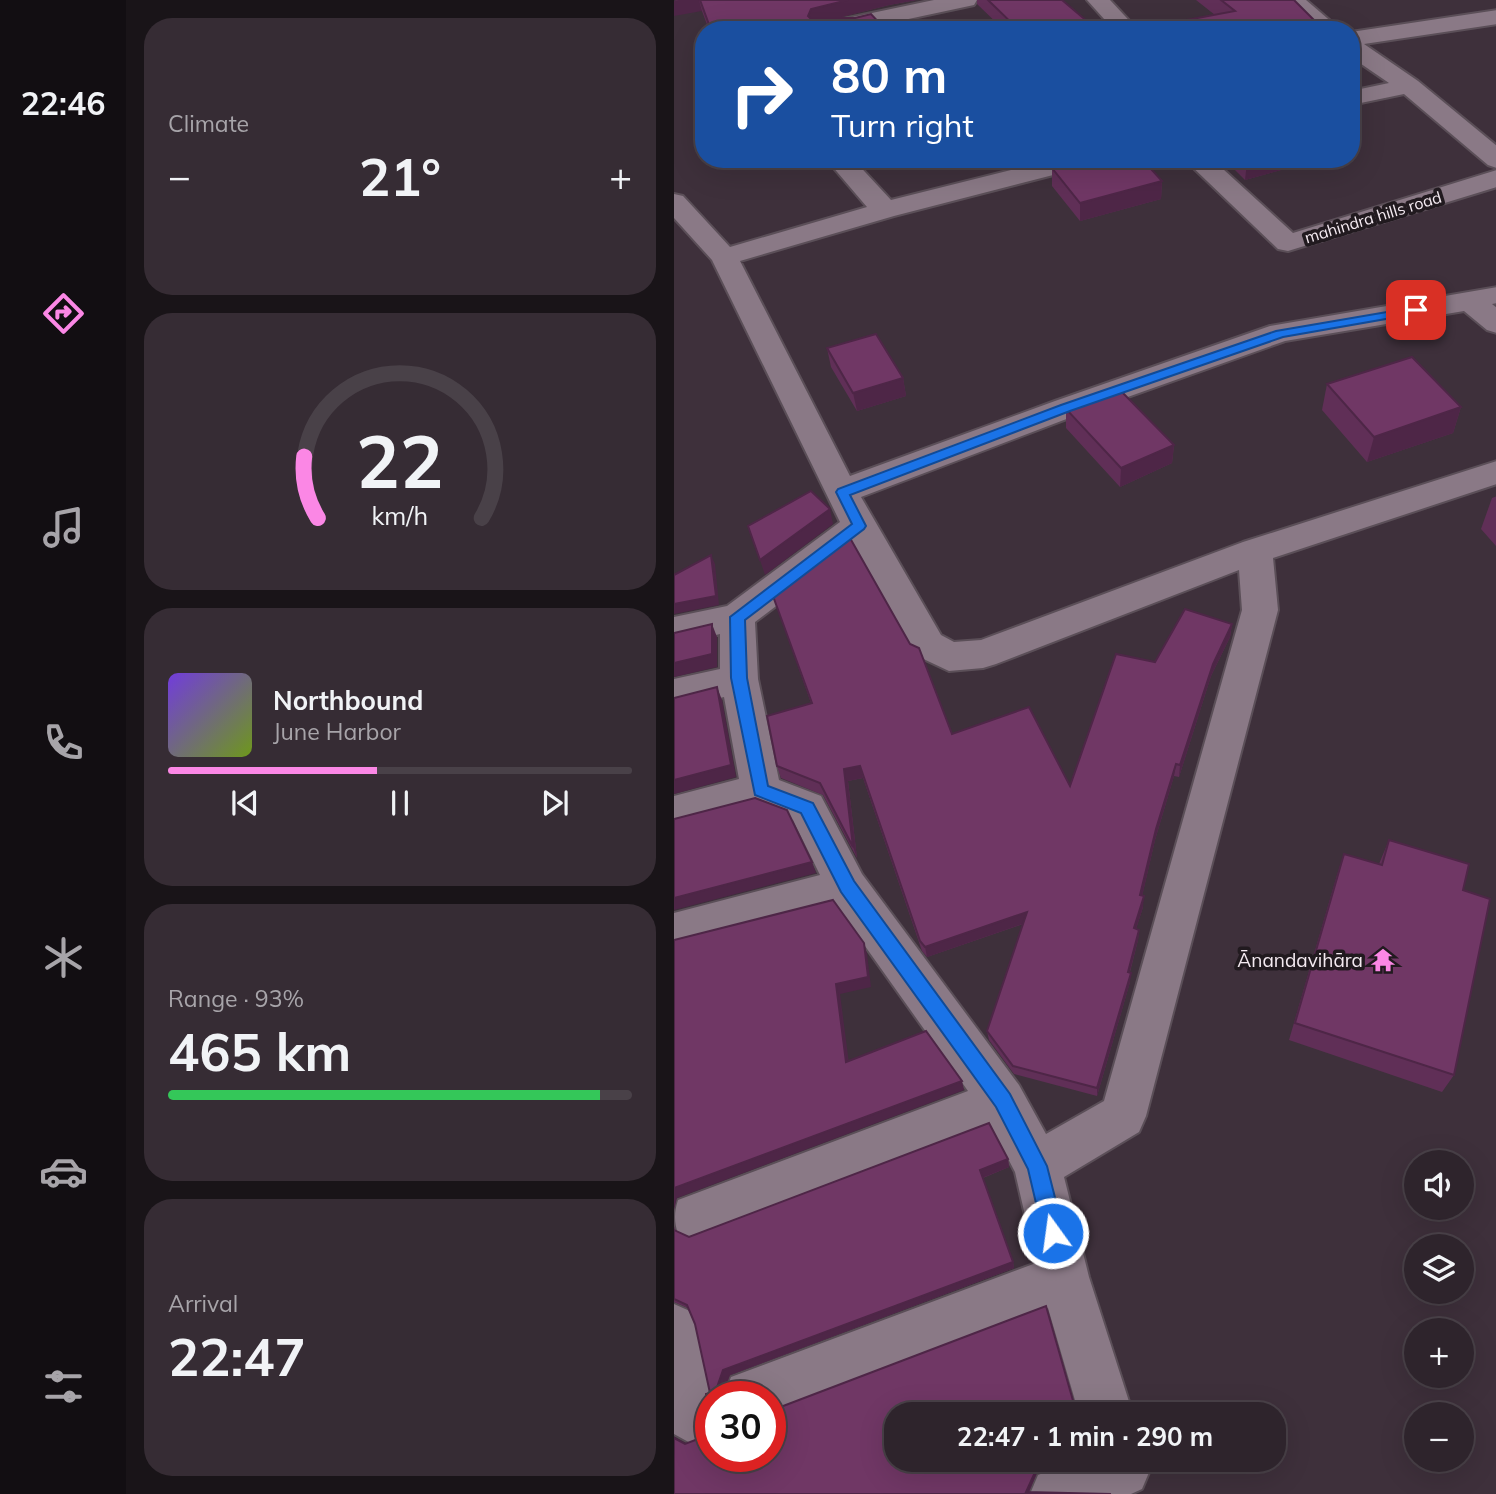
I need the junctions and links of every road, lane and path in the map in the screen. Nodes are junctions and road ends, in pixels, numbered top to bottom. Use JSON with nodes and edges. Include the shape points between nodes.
{"nodes":[{"id":1,"x":966,"y":0,"type":"edge"},
{"id":2,"x":1098,"y":0,"type":"edge"},
{"id":3,"x":1292,"y":0,"type":"edge"},
{"id":4,"x":1496,"y":17,"type":"edge"},
{"id":5,"x":867,"y":21,"type":"edge"},
{"id":6,"x":1118,"y":21,"type":"edge"},
{"id":7,"x":1319,"y":21,"type":"edge"},
{"id":8,"x":1360,"y":37,"type":"edge"},
{"id":9,"x":1360,"y":52,"type":"edge"},
{"id":10,"x":1409,"y":86,"type":"junction"},
{"id":11,"x":1360,"y":96,"type":"edge"},
{"id":12,"x":1496,"y":160,"type":"edge"},
{"id":13,"x":847,"y":168,"type":"edge"},
{"id":14,"x":1051,"y":168,"type":"edge"},
{"id":15,"x":1207,"y":168,"type":"edge"},
{"id":16,"x":1496,"y":178,"type":"edge"},
{"id":17,"x":674,"y":202,"type":"edge"},
{"id":18,"x":885,"y":209,"type":"junction"},
{"id":19,"x":724,"y":257,"type":"junction"},
{"id":20,"x":1483,"y":298,"type":"edge"},
{"id":21,"x":1496,"y":324,"type":"edge"},
{"id":22,"x":1496,"y":472,"type":"edge"},
{"id":23,"x":842,"y":492,"type":"junction"},
{"id":24,"x":859,"y":526,"type":"junction"},
{"id":25,"x":1255,"y":551,"type":"junction"},
{"id":26,"x":738,"y":617,"type":"junction"},
{"id":27,"x":674,"y":631,"type":"edge"},
{"id":28,"x":739,"y":678,"type":"junction"},
{"id":29,"x":674,"y":694,"type":"edge"},
{"id":30,"x":761,"y":790,"type":"junction"},
{"id":31,"x":674,"y":813,"type":"edge"},
{"id":32,"x":847,"y":887,"type":"junction"},
{"id":33,"x":674,"y":932,"type":"edge"},
{"id":34,"x":1003,"y":1101,"type":"junction"},
{"id":35,"x":1037,"y":1166,"type":"junction"},
{"id":36,"x":695,"y":1217,"type":"dead end"},
{"id":37,"x":1064,"y":1277,"type":"junction"},
{"id":38,"x":674,"y":1330,"type":"edge"},
{"id":39,"x":786,"y":1382,"type":"edge"},
{"id":40,"x":1102,"y":1402,"type":"edge"},
{"id":41,"x":693,"y":1419,"type":"edge"},
{"id":42,"x":1123,"y":1475,"type":"edge"},
{"id":43,"x":1057,"y":1494,"type":"edge"}],
"edges":[{"from":1,"to":5,"type":"street"},
{"from":2,"to":6,"type":"street"},
{"from":3,"to":7,"type":"street"},
{"from":4,"to":8,"type":"street"},
{"from":9,"to":10,"type":"street"},
{"from":10,"to":11,"type":"street"},
{"from":10,"to":12,"type":"street"},
{"from":13,"to":18,"type":"street"},
{"from":14,"to":18,"type":"street"},
{"from":15,"to":16,"type":"street","name":"mahindra hills road","via":[[1288,243]]},
{"from":17,"to":19,"type":"street"},
{"from":18,"to":19,"type":"street"},
{"from":19,"to":23,"type":"street"},
{"from":20,"to":21,"type":"street"},
{"from":20,"to":23,"type":"street","via":[[1280,333]]},
{"from":22,"to":25,"type":"street"},
{"from":23,"to":24,"type":"street"},
{"from":24,"to":25,"type":"street","via":[[928,645],[949,657],[983,654]]},
{"from":24,"to":26,"type":"street"},
{"from":25,"to":35,"type":"street","via":[[1260,610],[1123,1116]]},
{"from":26,"to":27,"type":"street"},
{"from":26,"to":28,"type":"street"},
{"from":28,"to":29,"type":"street"},
{"from":28,"to":30,"type":"street"},
{"from":30,"to":31,"type":"street"},
{"from":30,"to":32,"type":"street","via":[[807,808]]},
{"from":32,"to":33,"type":"street"},
{"from":32,"to":34,"type":"street"},
{"from":34,"to":35,"type":"street"},
{"from":34,"to":36,"type":"street"},
{"from":35,"to":37,"type":"street"},
{"from":37,"to":39,"type":"street"},
{"from":37,"to":40,"type":"street"},
{"from":38,"to":41,"type":"street"},
{"from":42,"to":43,"type":"street"}]}
